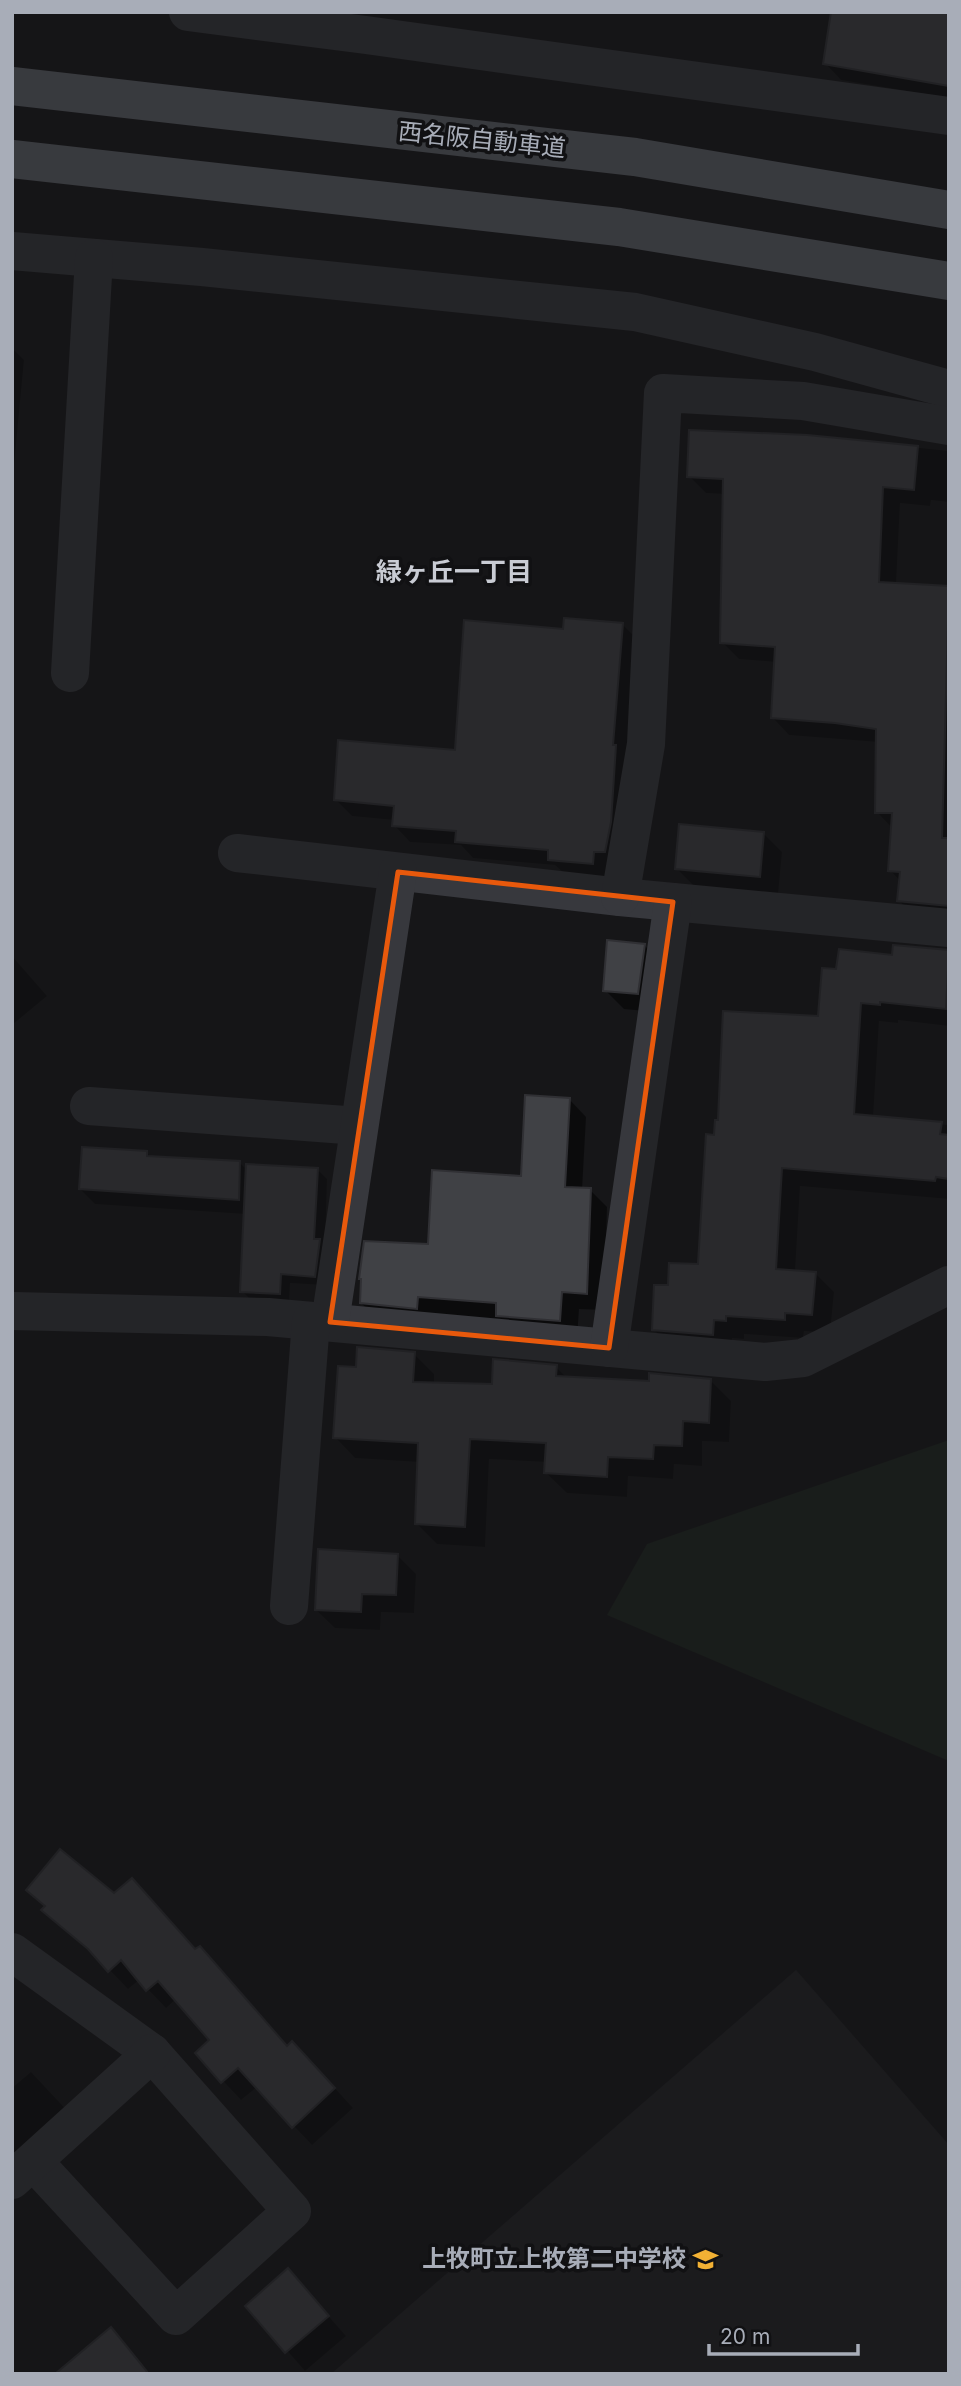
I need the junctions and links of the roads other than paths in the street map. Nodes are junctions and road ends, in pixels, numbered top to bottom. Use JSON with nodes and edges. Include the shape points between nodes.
{"nodes":[{"id":1,"x":188,"y":12,"type":"edge"},
{"id":2,"x":12,"y":86,"type":"edge"},
{"id":3,"x":949,"y":116,"type":"edge"},
{"id":4,"x":12,"y":159,"type":"edge"},
{"id":5,"x":949,"y":210,"type":"edge"},
{"id":6,"x":12,"y":251,"type":"edge"},
{"id":7,"x":94,"y":258,"type":"junction"},
{"id":8,"x":949,"y":281,"type":"edge"},
{"id":9,"x":949,"y":389,"type":"edge"},
{"id":10,"x":949,"y":426,"type":"edge"},
{"id":11,"x":69,"y":673,"type":"dead end"},
{"id":12,"x":237,"y":853,"type":"dead end"},
{"id":13,"x":398,"y":872,"type":"junction"},
{"id":14,"x":620,"y":897,"type":"junction"},
{"id":15,"x":673,"y":902,"type":"junction"},
{"id":16,"x":949,"y":928,"type":"edge"},
{"id":17,"x":89,"y":1106,"type":"dead end"},
{"id":18,"x":359,"y":1126,"type":"junction"},
{"id":19,"x":949,"y":1285,"type":"edge"},
{"id":20,"x":12,"y":1311,"type":"edge"},
{"id":21,"x":321,"y":1321,"type":"junction"},
{"id":22,"x":610,"y":1348,"type":"junction"},
{"id":23,"x":289,"y":1606,"type":"dead end"},
{"id":24,"x":12,"y":1952,"type":"edge"},
{"id":25,"x":152,"y":2053,"type":"junction"},
{"id":26,"x":23,"y":2171,"type":"edge"}],
"edges":[{"from":1,"to":3,"type":"street"},
{"from":2,"to":5,"type":"highway","name":"西名阪自動車道","via":[[635,157]]},
{"from":4,"to":8,"type":"highway","via":[[619,227]]},
{"from":6,"to":7,"type":"street"},
{"from":7,"to":9,"type":"street","via":[[635,313],[815,352]]},
{"from":7,"to":11,"type":"street"},
{"from":10,"to":14,"type":"street","via":[[803,401],[663,393],[646,744]]},
{"from":12,"to":13,"type":"street"},
{"from":13,"to":14,"type":"street"},
{"from":13,"to":18,"type":"street"},
{"from":14,"to":15,"type":"street"},
{"from":15,"to":16,"type":"street"},
{"from":15,"to":22,"type":"street"},
{"from":17,"to":18,"type":"street"},
{"from":18,"to":21,"type":"street"},
{"from":19,"to":22,"type":"street","via":[[803,1358],[765,1362]]},
{"from":20,"to":21,"type":"street"},
{"from":21,"to":22,"type":"street"},
{"from":21,"to":23,"type":"street"},
{"from":24,"to":25,"type":"street"},
{"from":25,"to":26,"type":"street"},
{"from":25,"to":26,"type":"street","via":[[292,2211],[176,2316]]}]}
